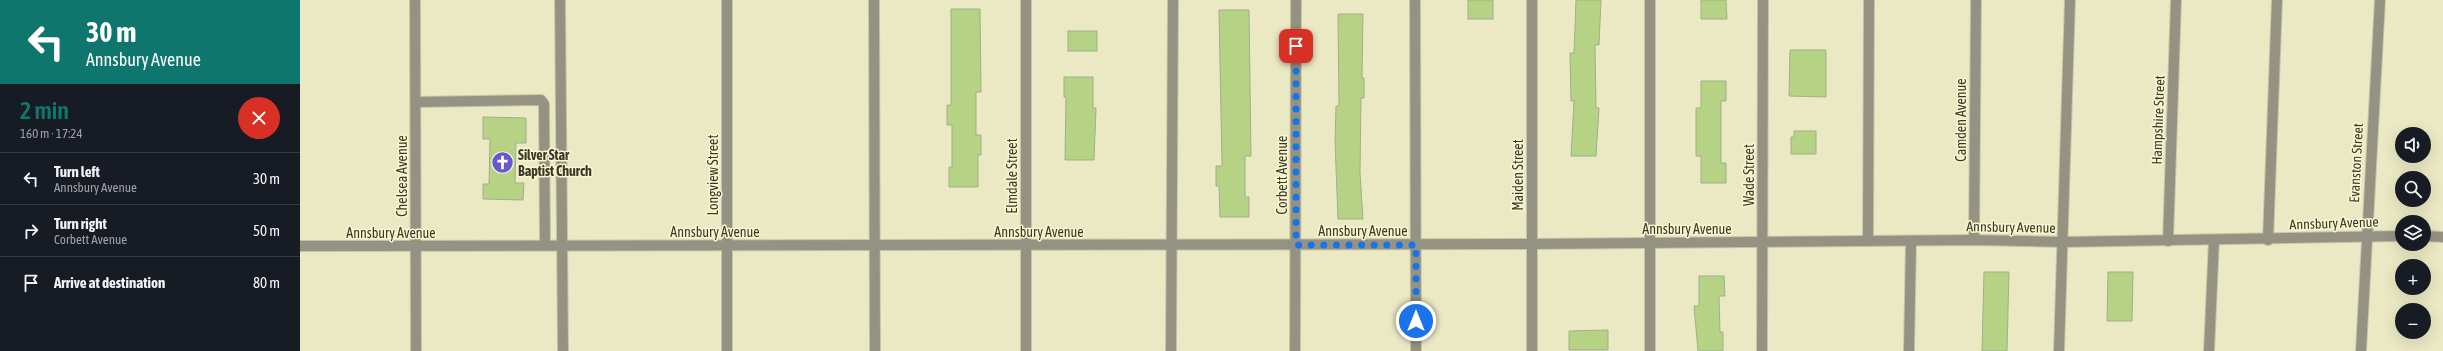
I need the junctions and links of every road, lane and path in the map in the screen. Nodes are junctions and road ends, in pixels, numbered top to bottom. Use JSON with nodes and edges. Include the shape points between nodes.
{"nodes":[{"id":1,"x":415,"y":0,"type":"edge"},
{"id":2,"x":560,"y":0,"type":"edge"},
{"id":3,"x":727,"y":0,"type":"edge"},
{"id":4,"x":874,"y":0,"type":"edge"},
{"id":5,"x":1026,"y":0,"type":"edge"},
{"id":6,"x":1173,"y":0,"type":"edge"},
{"id":7,"x":1296,"y":0,"type":"edge"},
{"id":8,"x":1415,"y":0,"type":"edge"},
{"id":9,"x":1532,"y":0,"type":"edge"},
{"id":10,"x":1650,"y":0,"type":"edge"},
{"id":11,"x":1763,"y":0,"type":"edge"},
{"id":12,"x":1869,"y":0,"type":"edge"},
{"id":13,"x":1976,"y":0,"type":"edge"},
{"id":14,"x":2070,"y":0,"type":"edge"},
{"id":15,"x":2176,"y":0,"type":"edge"},
{"id":16,"x":2277,"y":0,"type":"edge"},
{"id":17,"x":2380,"y":0,"type":"edge"},
{"id":18,"x":416,"y":102,"type":"junction"},
{"id":19,"x":2366,"y":235,"type":"junction"},
{"id":20,"x":2395,"y":236,"type":"edge"},
{"id":21,"x":2431,"y":236,"type":"edge"},
{"id":22,"x":2443,"y":236,"type":"edge"},
{"id":23,"x":1974,"y":240,"type":"junction"},
{"id":24,"x":2214,"y":240,"type":"junction"},
{"id":25,"x":2268,"y":240,"type":"junction"},
{"id":26,"x":1868,"y":241,"type":"junction"},
{"id":27,"x":1911,"y":241,"type":"junction"},
{"id":28,"x":2168,"y":241,"type":"junction"},
{"id":29,"x":2063,"y":242,"type":"junction"},
{"id":30,"x":1762,"y":243,"type":"junction"},
{"id":31,"x":1532,"y":244,"type":"junction"},
{"id":32,"x":1650,"y":244,"type":"junction"},
{"id":33,"x":545,"y":245,"type":"junction"},
{"id":34,"x":563,"y":245,"type":"junction"},
{"id":35,"x":1296,"y":245,"type":"junction"},
{"id":36,"x":1416,"y":245,"type":"junction"},
{"id":37,"x":300,"y":246,"type":"edge"},
{"id":38,"x":727,"y":246,"type":"junction"},
{"id":39,"x":875,"y":246,"type":"junction"},
{"id":40,"x":1026,"y":246,"type":"junction"},
{"id":41,"x":1172,"y":246,"type":"junction"},
{"id":42,"x":416,"y":247,"type":"junction"},
{"id":43,"x":416,"y":351,"type":"edge"},
{"id":44,"x":563,"y":351,"type":"edge"},
{"id":45,"x":727,"y":351,"type":"edge"},
{"id":46,"x":875,"y":351,"type":"edge"},
{"id":47,"x":1026,"y":351,"type":"edge"},
{"id":48,"x":1171,"y":351,"type":"edge"},
{"id":49,"x":1295,"y":351,"type":"edge"},
{"id":50,"x":1416,"y":351,"type":"edge"},
{"id":51,"x":1532,"y":351,"type":"edge"},
{"id":52,"x":1650,"y":351,"type":"edge"},
{"id":53,"x":1762,"y":351,"type":"edge"},
{"id":54,"x":1909,"y":351,"type":"edge"},
{"id":55,"x":2060,"y":351,"type":"edge"},
{"id":56,"x":2209,"y":351,"type":"edge"},
{"id":57,"x":2360,"y":351,"type":"edge"}],
"edges":[{"from":1,"to":18,"type":"street","name":"Chelsea Avenue"},
{"from":2,"to":34,"type":"street"},
{"from":3,"to":38,"type":"street","name":"Longview Street"},
{"from":4,"to":39,"type":"street"},
{"from":5,"to":40,"type":"street","name":"Elmdale Street"},
{"from":6,"to":41,"type":"street"},
{"from":7,"to":35,"type":"street","name":"Corbett Avenue"},
{"from":8,"to":36,"type":"street"},
{"from":9,"to":31,"type":"street","name":"Maiden Street"},
{"from":10,"to":32,"type":"street"},
{"from":11,"to":30,"type":"street","name":"Wade Street"},
{"from":12,"to":26,"type":"street"},
{"from":13,"to":23,"type":"street","name":"Camden Avenue"},
{"from":14,"to":29,"type":"street"},
{"from":15,"to":28,"type":"street","name":"Hampshire Street"},
{"from":16,"to":25,"type":"street"},
{"from":17,"to":19,"type":"street","name":"Evanston Street"},
{"from":18,"to":33,"type":"street","via":[[541,100],[544,104]]},
{"from":18,"to":42,"type":"street","name":"Chelsea Avenue"},
{"from":19,"to":20,"type":"street","name":"Annsbury Avenue"},
{"from":19,"to":25,"type":"street","name":"Annsbury Avenue"},
{"from":19,"to":57,"type":"street","name":"Evanston Street"},
{"from":21,"to":22,"type":"street"},
{"from":23,"to":27,"type":"street","name":"Annsbury Avenue"},
{"from":23,"to":29,"type":"street","name":"Annsbury Avenue"},
{"from":24,"to":25,"type":"street","name":"Annsbury Avenue"},
{"from":24,"to":28,"type":"street","name":"Annsbury Avenue"},
{"from":24,"to":56,"type":"street"},
{"from":26,"to":27,"type":"street","name":"Annsbury Avenue"},
{"from":26,"to":30,"type":"street","name":"Annsbury Avenue"},
{"from":27,"to":54,"type":"street"},
{"from":28,"to":29,"type":"street","name":"Annsbury Avenue"},
{"from":29,"to":55,"type":"street"},
{"from":30,"to":32,"type":"street","name":"Annsbury Avenue"},
{"from":30,"to":53,"type":"street","name":"Wade Street"},
{"from":31,"to":32,"type":"street","name":"Annsbury Avenue"},
{"from":31,"to":36,"type":"street","name":"Annsbury Avenue"},
{"from":31,"to":51,"type":"street","name":"Maiden Street"},
{"from":32,"to":52,"type":"street"},
{"from":33,"to":34,"type":"street","name":"Annsbury Avenue"},
{"from":33,"to":42,"type":"street","name":"Annsbury Avenue"},
{"from":34,"to":38,"type":"street","name":"Annsbury Avenue"},
{"from":34,"to":44,"type":"street"},
{"from":35,"to":36,"type":"street","name":"Annsbury Avenue"},
{"from":35,"to":41,"type":"street","name":"Annsbury Avenue"},
{"from":35,"to":49,"type":"street","name":"Corbett Avenue"},
{"from":36,"to":50,"type":"street"},
{"from":37,"to":42,"type":"street","name":"Annsbury Avenue"},
{"from":38,"to":39,"type":"street","name":"Annsbury Avenue"},
{"from":38,"to":45,"type":"street","name":"Longview Street"},
{"from":39,"to":40,"type":"street","name":"Annsbury Avenue"},
{"from":39,"to":46,"type":"street"},
{"from":40,"to":41,"type":"street","name":"Annsbury Avenue"},
{"from":40,"to":47,"type":"street","name":"Elmdale Street"},
{"from":41,"to":48,"type":"street"},
{"from":42,"to":43,"type":"street","name":"Chelsea Avenue"}]}
